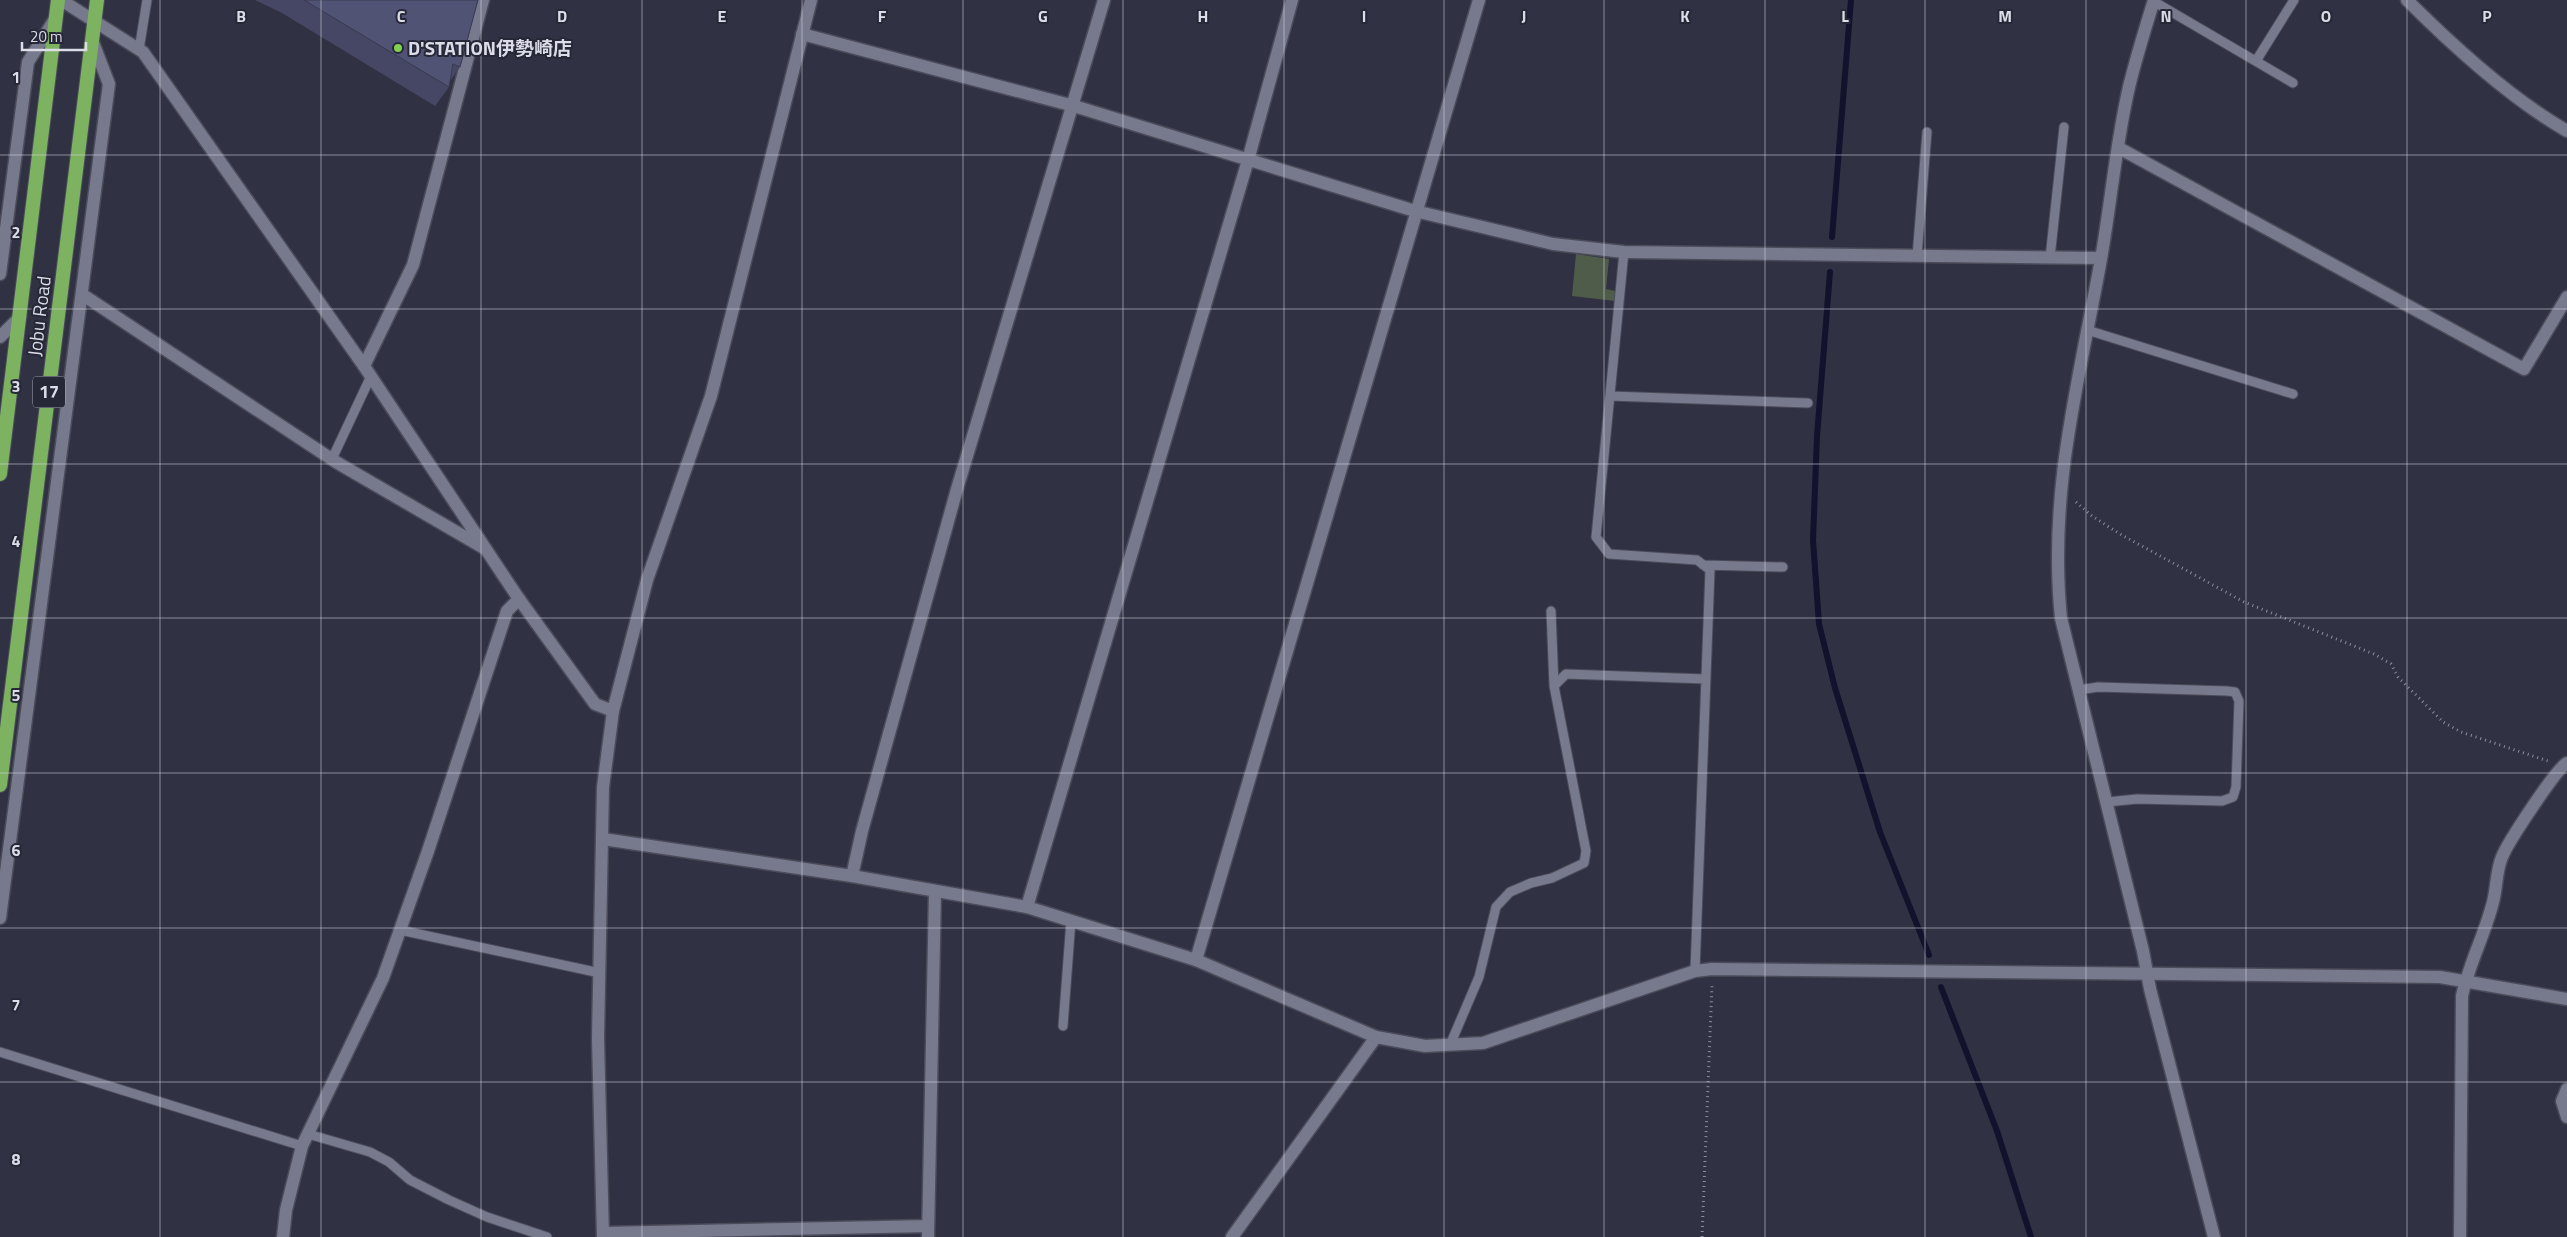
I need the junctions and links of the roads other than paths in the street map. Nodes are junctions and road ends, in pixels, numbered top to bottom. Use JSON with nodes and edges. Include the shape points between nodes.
{"nodes":[{"id":1,"x":59,"y":0,"type":"edge"},
{"id":2,"x":97,"y":0,"type":"edge"},
{"id":3,"x":147,"y":0,"type":"edge"},
{"id":4,"x":483,"y":0,"type":"edge"},
{"id":5,"x":811,"y":0,"type":"edge"},
{"id":6,"x":1104,"y":0,"type":"edge"},
{"id":7,"x":1292,"y":0,"type":"edge"},
{"id":8,"x":1479,"y":0,"type":"edge"},
{"id":9,"x":2294,"y":0,"type":"edge"},
{"id":10,"x":2407,"y":0,"type":"edge"},
{"id":11,"x":2153,"y":1,"type":"edge"},
{"id":12,"x":56,"y":19,"type":"junction"},
{"id":13,"x":94,"y":21,"type":"junction"},
{"id":14,"x":802,"y":34,"type":"junction"},
{"id":15,"x":92,"y":40,"type":"junction"},
{"id":16,"x":139,"y":50,"type":"junction"},
{"id":17,"x":2256,"y":61,"type":"junction"},
{"id":18,"x":2293,"y":82,"type":"dead end"},
{"id":19,"x":1074,"y":106,"type":"junction"},
{"id":20,"x":2064,"y":127,"type":"dead end"},
{"id":21,"x":2567,"y":131,"type":"edge"},
{"id":22,"x":1927,"y":132,"type":"dead end"},
{"id":23,"x":2119,"y":148,"type":"junction"},
{"id":24,"x":1248,"y":160,"type":"junction"},
{"id":25,"x":1415,"y":211,"type":"junction"},
{"id":26,"x":1624,"y":252,"type":"junction"},
{"id":27,"x":1917,"y":256,"type":"junction"},
{"id":28,"x":2050,"y":258,"type":"junction"},
{"id":29,"x":2101,"y":258,"type":"junction"},
{"id":30,"x":0,"y":274,"type":"edge"},
{"id":31,"x":83,"y":295,"type":"junction"},
{"id":32,"x":2567,"y":296,"type":"edge"},
{"id":33,"x":20,"y":317,"type":"junction"},
{"id":34,"x":2087,"y":330,"type":"junction"},
{"id":35,"x":0,"y":337,"type":"edge"},
{"id":36,"x":368,"y":371,"type":"junction"},
{"id":37,"x":2293,"y":394,"type":"dead end"},
{"id":38,"x":1610,"y":396,"type":"junction"},
{"id":39,"x":1808,"y":403,"type":"dead end"},
{"id":40,"x":332,"y":459,"type":"junction"},
{"id":41,"x":0,"y":474,"type":"edge"},
{"id":42,"x":484,"y":548,"type":"junction"},
{"id":43,"x":1703,"y":565,"type":"junction"},
{"id":44,"x":1783,"y":567,"type":"dead end"},
{"id":45,"x":519,"y":599,"type":"junction"},
{"id":46,"x":1551,"y":610,"type":"dead end"},
{"id":47,"x":1706,"y":679,"type":"junction"},
{"id":48,"x":1554,"y":686,"type":"junction"},
{"id":49,"x":2079,"y":690,"type":"junction"},
{"id":50,"x":613,"y":711,"type":"junction"},
{"id":51,"x":2564,"y":766,"type":"edge"},
{"id":52,"x":0,"y":785,"type":"edge"},
{"id":53,"x":2107,"y":802,"type":"junction"},
{"id":54,"x":603,"y":839,"type":"junction"},
{"id":55,"x":852,"y":876,"type":"junction"},
{"id":56,"x":935,"y":892,"type":"junction"},
{"id":57,"x":1027,"y":907,"type":"junction"},
{"id":58,"x":0,"y":918,"type":"edge"},
{"id":59,"x":1071,"y":920,"type":"junction"},
{"id":60,"x":400,"y":930,"type":"junction"},
{"id":61,"x":1196,"y":960,"type":"junction"},
{"id":62,"x":1695,"y":971,"type":"junction"},
{"id":63,"x":600,"y":972,"type":"junction"},
{"id":64,"x":2147,"y":973,"type":"junction"},
{"id":65,"x":2466,"y":980,"type":"junction"},
{"id":66,"x":2567,"y":999,"type":"edge"},
{"id":67,"x":1063,"y":1026,"type":"dead end"},
{"id":68,"x":1376,"y":1037,"type":"junction"},
{"id":69,"x":1450,"y":1045,"type":"junction"},
{"id":70,"x":0,"y":1052,"type":"edge"},
{"id":71,"x":2567,"y":1089,"type":"edge"},
{"id":72,"x":2567,"y":1117,"type":"edge"},
{"id":73,"x":308,"y":1134,"type":"junction"},
{"id":74,"x":302,"y":1146,"type":"junction"},
{"id":75,"x":928,"y":1232,"type":"edge"},
{"id":76,"x":603,"y":1235,"type":"edge"},
{"id":77,"x":284,"y":1237,"type":"edge"},
{"id":78,"x":547,"y":1237,"type":"edge"},
{"id":79,"x":1232,"y":1237,"type":"edge"},
{"id":80,"x":2214,"y":1237,"type":"edge"},
{"id":81,"x":2460,"y":1237,"type":"edge"}],
"edges":[{"from":1,"to":12,"type":"highway","name":"Jobu Road","number":"17"},
{"from":1,"to":13,"type":"street"},
{"from":2,"to":13,"type":"highway","name":"Jobu Road","number":"17"},
{"from":3,"to":16,"type":"lane"},
{"from":4,"to":36,"type":"street","via":[[413,265]]},
{"from":5,"to":14,"type":"street"},
{"from":6,"to":19,"type":"street"},
{"from":7,"to":24,"type":"street"},
{"from":8,"to":25,"type":"street"},
{"from":9,"to":17,"type":"lane"},
{"from":10,"to":21,"type":"street","via":[[2498,81]]},
{"from":11,"to":17,"type":"lane"},
{"from":11,"to":23,"type":"street","via":[[2129,88]]},
{"from":12,"to":30,"type":"street","via":[[28,62]]},
{"from":12,"to":33,"type":"highway","name":"Jobu Road","number":"17"},
{"from":13,"to":15,"type":"highway","name":"Jobu Road","number":"17"},
{"from":13,"to":16,"type":"street"},
{"from":14,"to":19,"type":"street"},
{"from":14,"to":50,"type":"street","via":[[711,396],[647,580]]},
{"from":15,"to":31,"type":"street","via":[[109,84]]},
{"from":15,"to":52,"type":"highway","name":"Jobu Road","number":"17"},
{"from":16,"to":36,"type":"street"},
{"from":17,"to":18,"type":"lane"},
{"from":19,"to":24,"type":"street"},
{"from":19,"to":55,"type":"street","via":[[955,499]]},
{"from":20,"to":28,"type":"lane"},
{"from":22,"to":27,"type":"lane"},
{"from":23,"to":29,"type":"street"},
{"from":23,"to":32,"type":"street","via":[[2524,368]]},
{"from":24,"to":25,"type":"street"},
{"from":24,"to":57,"type":"street"},
{"from":25,"to":26,"type":"street","via":[[1553,244]]},
{"from":25,"to":61,"type":"street"},
{"from":26,"to":27,"type":"street"},
{"from":26,"to":38,"type":"lane"},
{"from":27,"to":28,"type":"street"},
{"from":28,"to":29,"type":"street"},
{"from":29,"to":34,"type":"street"},
{"from":31,"to":40,"type":"street"},
{"from":31,"to":58,"type":"street"},
{"from":33,"to":35,"type":"street"},
{"from":33,"to":41,"type":"highway","name":"Jobu Road","number":"17"},
{"from":34,"to":37,"type":"lane"},
{"from":34,"to":49,"type":"street","via":[[2065,447],[2060,496],[2061,618]]},
{"from":36,"to":40,"type":"lane"},
{"from":36,"to":42,"type":"street"},
{"from":38,"to":39,"type":"lane"},
{"from":38,"to":43,"type":"lane","via":[[1596,538],[1609,554],[1697,560]]},
{"from":40,"to":42,"type":"street"},
{"from":42,"to":45,"type":"street"},
{"from":43,"to":44,"type":"lane"},
{"from":43,"to":47,"type":"lane","via":[[1710,570]]},
{"from":45,"to":50,"type":"street","via":[[596,704]]},
{"from":45,"to":60,"type":"street","via":[[507,611]]},
{"from":46,"to":48,"type":"lane"},
{"from":47,"to":48,"type":"lane","via":[[1566,674]]},
{"from":47,"to":62,"type":"lane"},
{"from":48,"to":69,"type":"lane","via":[[1586,851],[1584,863],[1510,892],[1496,907],[1479,977]]},
{"from":49,"to":53,"type":"street"},
{"from":49,"to":53,"type":"lane","via":[[2098,687],[2227,691],[2235,692],[2239,701],[2233,797],[2222,801],[2137,799]]},
{"from":50,"to":54,"type":"street","via":[[603,787]]},
{"from":51,"to":65,"type":"street","via":[[2501,859],[2485,930]]},
{"from":53,"to":64,"type":"street"},
{"from":54,"to":55,"type":"street"},
{"from":54,"to":63,"type":"street"},
{"from":55,"to":56,"type":"street"},
{"from":56,"to":57,"type":"street"},
{"from":56,"to":75,"type":"street"},
{"from":57,"to":59,"type":"street"},
{"from":59,"to":61,"type":"street"},
{"from":59,"to":67,"type":"lane"},
{"from":60,"to":63,"type":"lane"},
{"from":60,"to":73,"type":"street","via":[[383,978]]},
{"from":61,"to":68,"type":"street"},
{"from":62,"to":64,"type":"street"},
{"from":62,"to":69,"type":"street","via":[[1483,1043]]},
{"from":63,"to":76,"type":"street","via":[[598,1038]]},
{"from":64,"to":65,"type":"street"},
{"from":64,"to":80,"type":"street"},
{"from":65,"to":66,"type":"street"},
{"from":65,"to":81,"type":"street","via":[[2462,996]]},
{"from":68,"to":69,"type":"street","via":[[1425,1046]]},
{"from":68,"to":79,"type":"street"},
{"from":70,"to":74,"type":"lane"},
{"from":71,"to":72,"type":"street","via":[[2562,1101]]},
{"from":73,"to":74,"type":"street"},
{"from":73,"to":78,"type":"lane","via":[[370,1152],[389,1162],[410,1180],[449,1200],[486,1217]]},
{"from":74,"to":77,"type":"street","via":[[286,1210]]},
{"from":75,"to":76,"type":"street"}]}
